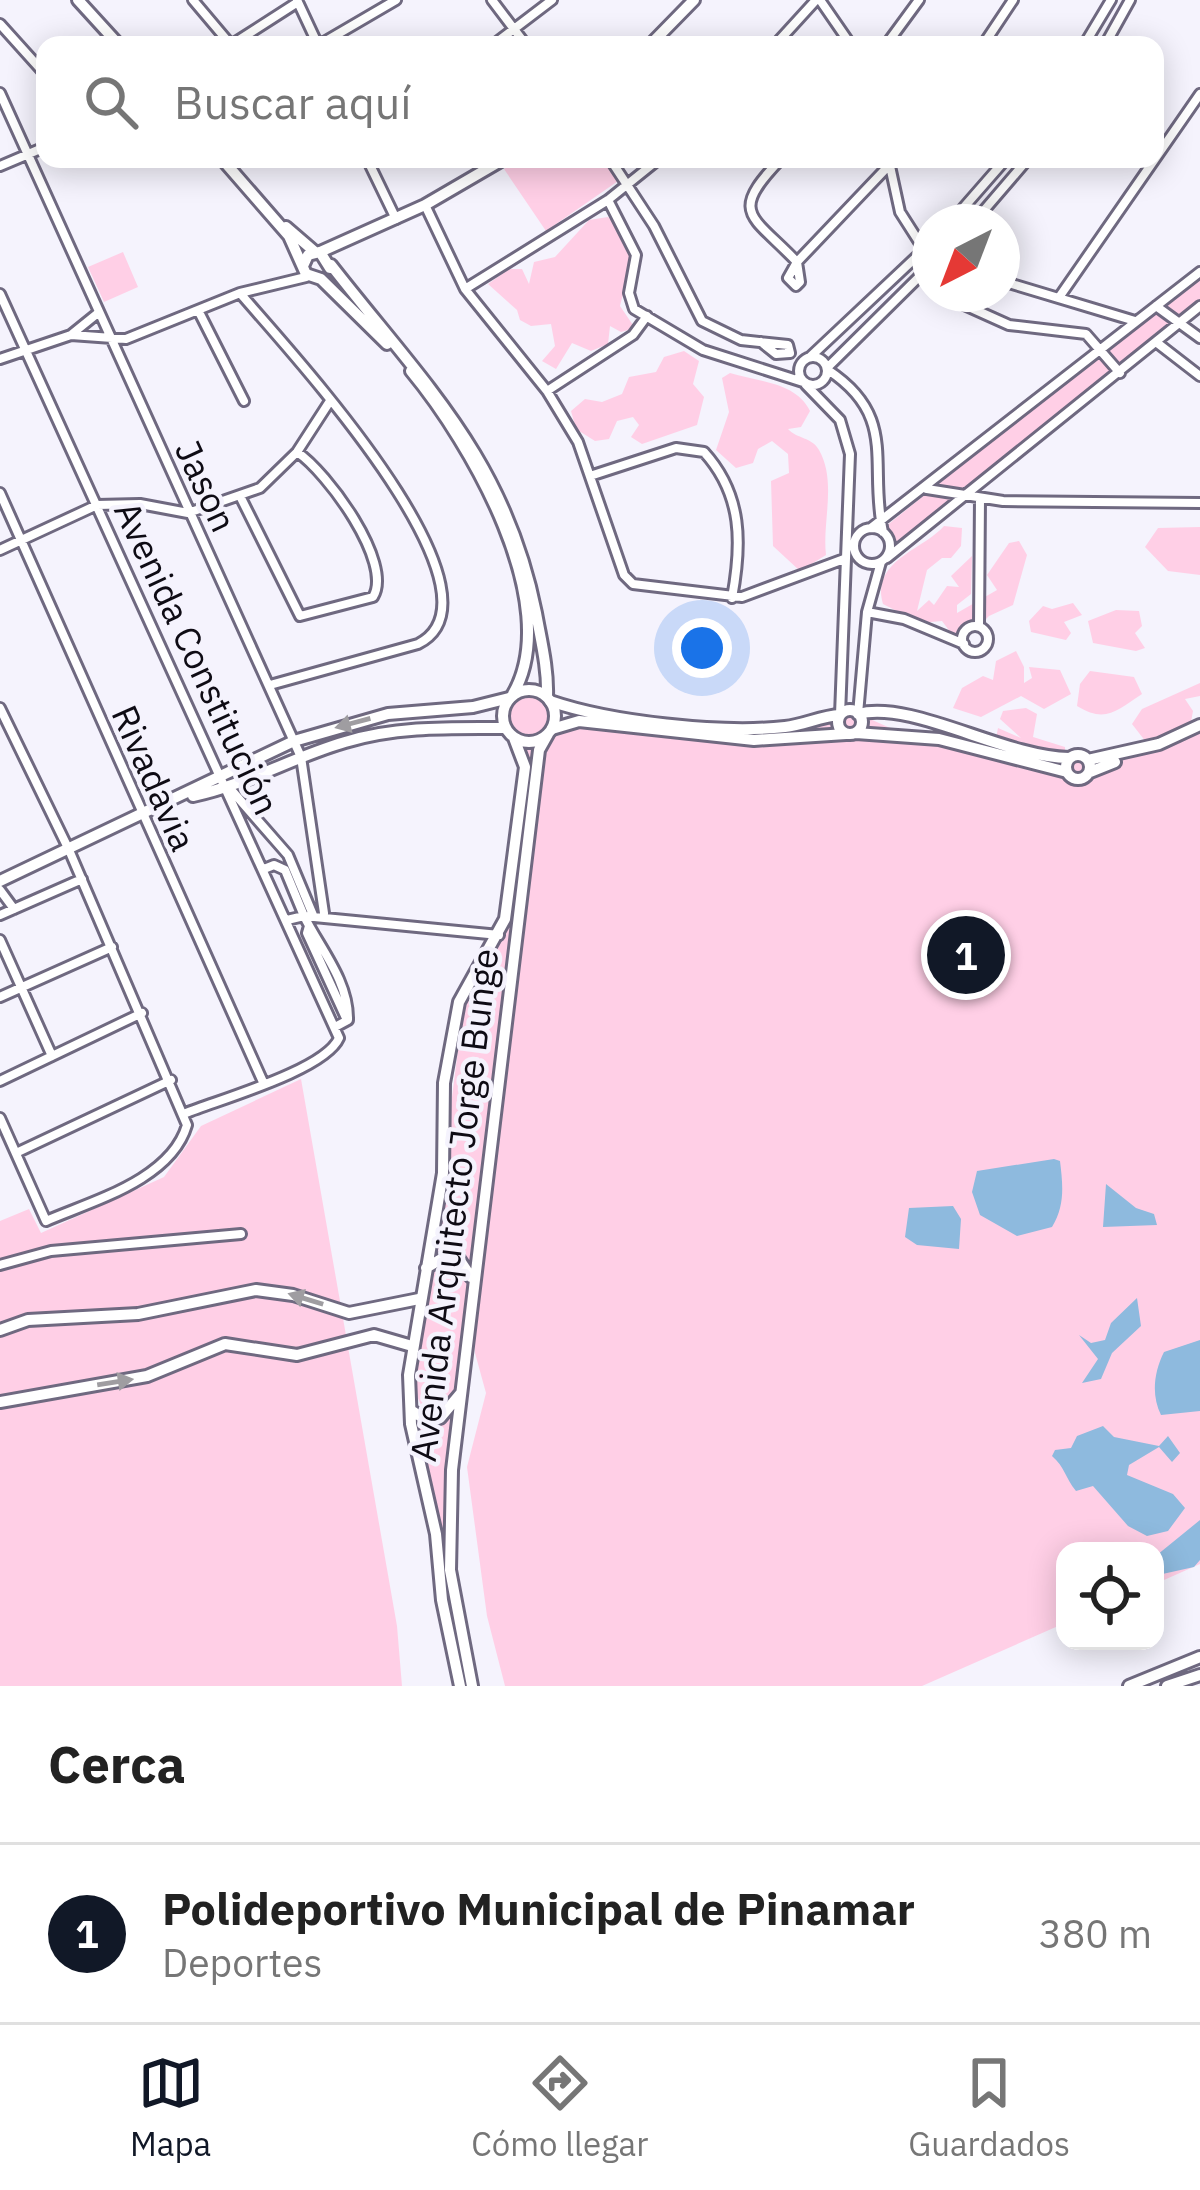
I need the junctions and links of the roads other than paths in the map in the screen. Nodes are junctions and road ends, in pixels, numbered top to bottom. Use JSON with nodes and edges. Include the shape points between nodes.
{"nodes":[{"id":1,"x":78,"y":0,"type":"edge"},
{"id":2,"x":193,"y":0,"type":"edge"},
{"id":3,"x":396,"y":0,"type":"edge"},
{"id":4,"x":492,"y":0,"type":"edge"},
{"id":5,"x":552,"y":0,"type":"edge"},
{"id":6,"x":694,"y":0,"type":"edge"},
{"id":7,"x":818,"y":0,"type":"edge"},
{"id":8,"x":919,"y":0,"type":"edge"},
{"id":9,"x":1013,"y":0,"type":"edge"},
{"id":10,"x":1111,"y":0,"type":"edge"},
{"id":11,"x":1130,"y":0,"type":"edge"},
{"id":12,"x":297,"y":1,"type":"edge"},
{"id":13,"x":0,"y":24,"type":"edge"},
{"id":14,"x":515,"y":30,"type":"junction"},
{"id":15,"x":111,"y":36,"type":"edge"},
{"id":16,"x":223,"y":36,"type":"edge"},
{"id":17,"x":244,"y":36,"type":"edge"},
{"id":18,"x":314,"y":36,"type":"edge"},
{"id":19,"x":334,"y":36,"type":"edge"},
{"id":20,"x":506,"y":36,"type":"edge"},
{"id":21,"x":519,"y":36,"type":"edge"},
{"id":22,"x":659,"y":36,"type":"edge"},
{"id":23,"x":784,"y":36,"type":"edge"},
{"id":24,"x":844,"y":36,"type":"edge"},
{"id":25,"x":893,"y":36,"type":"edge"},
{"id":26,"x":989,"y":36,"type":"edge"},
{"id":27,"x":1089,"y":36,"type":"edge"},
{"id":28,"x":1110,"y":36,"type":"edge"},
{"id":29,"x":36,"y":64,"type":"edge"},
{"id":30,"x":0,"y":93,"type":"edge"},
{"id":31,"x":1200,"y":94,"type":"edge"},
{"id":32,"x":1164,"y":149,"type":"edge"},
{"id":33,"x":36,"y":151,"type":"edge"},
{"id":34,"x":28,"y":155,"type":"junction"},
{"id":35,"x":0,"y":166,"type":"edge"},
{"id":36,"x":230,"y":168,"type":"edge"},
{"id":37,"x":371,"y":168,"type":"edge"},
{"id":38,"x":489,"y":168,"type":"edge"},
{"id":39,"x":617,"y":168,"type":"edge"},
{"id":40,"x":649,"y":168,"type":"edge"},
{"id":41,"x":772,"y":168,"type":"edge"},
{"id":42,"x":885,"y":168,"type":"edge"},
{"id":43,"x":893,"y":168,"type":"edge"},
{"id":44,"x":998,"y":168,"type":"edge"},
{"id":45,"x":1020,"y":168,"type":"edge"},
{"id":46,"x":1151,"y":168,"type":"edge"},
{"id":47,"x":629,"y":185,"type":"junction"},
{"id":48,"x":608,"y":200,"type":"junction"},
{"id":49,"x":967,"y":204,"type":"edge"},
{"id":50,"x":989,"y":204,"type":"edge"},
{"id":51,"x":425,"y":205,"type":"junction"},
{"id":52,"x":272,"y":214,"type":"junction"},
{"id":53,"x":396,"y":218,"type":"junction"},
{"id":54,"x":912,"y":234,"type":"edge"},
{"id":55,"x":351,"y":240,"type":"junction"},
{"id":56,"x":318,"y":252,"type":"junction"},
{"id":57,"x":330,"y":264,"type":"junction"},
{"id":58,"x":1200,"y":272,"type":"edge"},
{"id":59,"x":311,"y":274,"type":"junction"},
{"id":60,"x":912,"y":276,"type":"edge"},
{"id":61,"x":912,"y":280,"type":"edge"},
{"id":62,"x":1020,"y":286,"type":"edge"},
{"id":63,"x":465,"y":289,"type":"junction"},
{"id":64,"x":240,"y":293,"type":"junction"},
{"id":65,"x":0,"y":294,"type":"edge"},
{"id":66,"x":1060,"y":296,"type":"junction"},
{"id":67,"x":1156,"y":306,"type":"junction"},
{"id":68,"x":1200,"y":306,"type":"edge"},
{"id":69,"x":199,"y":312,"type":"junction"},
{"id":70,"x":980,"y":312,"type":"edge"},
{"id":71,"x":98,"y":313,"type":"junction"},
{"id":72,"x":646,"y":316,"type":"junction"},
{"id":73,"x":1137,"y":321,"type":"junction"},
{"id":74,"x":1179,"y":322,"type":"junction"},
{"id":75,"x":71,"y":335,"type":"junction"},
{"id":76,"x":1200,"y":338,"type":"edge"},
{"id":77,"x":111,"y":341,"type":"junction"},
{"id":78,"x":761,"y":342,"type":"dead end"},
{"id":79,"x":1156,"y":342,"type":"junction"},
{"id":80,"x":24,"y":349,"type":"junction"},
{"id":81,"x":1101,"y":349,"type":"junction"},
{"id":82,"x":810,"y":357,"type":"junction"},
{"id":83,"x":0,"y":359,"type":"edge"},
{"id":84,"x":828,"y":368,"type":"junction"},
{"id":85,"x":1120,"y":373,"type":"junction"},
{"id":86,"x":1200,"y":376,"type":"edge"},
{"id":87,"x":804,"y":384,"type":"junction"},
{"id":88,"x":547,"y":391,"type":"junction"},
{"id":89,"x":244,"y":401,"type":"dead end"},
{"id":90,"x":331,"y":401,"type":"junction"},
{"id":91,"x":297,"y":452,"type":"junction"},
{"id":92,"x":590,"y":476,"type":"junction"},
{"id":93,"x":927,"y":489,"type":"junction"},
{"id":94,"x":0,"y":493,"type":"edge"},
{"id":95,"x":240,"y":496,"type":"junction"},
{"id":96,"x":963,"y":497,"type":"junction"},
{"id":97,"x":980,"y":499,"type":"junction"},
{"id":98,"x":1200,"y":503,"type":"edge"},
{"id":99,"x":98,"y":505,"type":"junction"},
{"id":100,"x":188,"y":513,"type":"junction"},
{"id":101,"x":882,"y":527,"type":"junction"},
{"id":102,"x":22,"y":541,"type":"junction"},
{"id":103,"x":854,"y":543,"type":"junction"},
{"id":104,"x":0,"y":550,"type":"edge"},
{"id":105,"x":844,"y":559,"type":"junction"},
{"id":106,"x":884,"y":560,"type":"junction"},
{"id":107,"x":864,"y":563,"type":"junction"},
{"id":108,"x":732,"y":598,"type":"junction"},
{"id":109,"x":867,"y":612,"type":"junction"},
{"id":110,"x":979,"y":626,"type":"junction"},
{"id":111,"x":964,"y":644,"type":"junction"},
{"id":112,"x":270,"y":685,"type":"junction"},
{"id":113,"x":511,"y":696,"type":"junction"},
{"id":114,"x":549,"y":698,"type":"junction"},
{"id":115,"x":463,"y":707,"type":"junction"},
{"id":116,"x":0,"y":708,"type":"edge"},
{"id":117,"x":388,"y":714,"type":"junction"},
{"id":118,"x":858,"y":714,"type":"junction"},
{"id":119,"x":840,"y":715,"type":"junction"},
{"id":120,"x":464,"y":728,"type":"junction"},
{"id":121,"x":1200,"y":730,"type":"edge"},
{"id":122,"x":550,"y":731,"type":"junction"},
{"id":123,"x":392,"y":733,"type":"junction"},
{"id":124,"x":510,"y":733,"type":"junction"},
{"id":125,"x":851,"y":733,"type":"junction"},
{"id":126,"x":294,"y":742,"type":"junction"},
{"id":127,"x":301,"y":757,"type":"junction"},
{"id":128,"x":1068,"y":765,"type":"junction"},
{"id":129,"x":1089,"y":766,"type":"junction"},
{"id":130,"x":222,"y":776,"type":"junction"},
{"id":131,"x":229,"y":789,"type":"junction"},
{"id":132,"x":178,"y":799,"type":"junction"},
{"id":133,"x":140,"y":816,"type":"junction"},
{"id":134,"x":69,"y":850,"type":"junction"},
{"id":135,"x":264,"y":869,"type":"junction"},
{"id":136,"x":82,"y":879,"type":"junction"},
{"id":137,"x":0,"y":885,"type":"edge"},
{"id":138,"x":14,"y":909,"type":"junction"},
{"id":139,"x":0,"y":915,"type":"edge"},
{"id":140,"x":314,"y":915,"type":"junction"},
{"id":141,"x":287,"y":920,"type":"junction"},
{"id":142,"x":501,"y":934,"type":"junction"},
{"id":143,"x":0,"y":940,"type":"edge"},
{"id":144,"x":112,"y":947,"type":"junction"},
{"id":145,"x":22,"y":987,"type":"junction"},
{"id":146,"x":0,"y":997,"type":"edge"},
{"id":147,"x":142,"y":1013,"type":"junction"},
{"id":148,"x":335,"y":1027,"type":"junction"},
{"id":149,"x":52,"y":1056,"type":"junction"},
{"id":150,"x":171,"y":1080,"type":"junction"},
{"id":151,"x":0,"y":1081,"type":"edge"},
{"id":152,"x":263,"y":1082,"type":"junction"},
{"id":153,"x":186,"y":1113,"type":"junction"},
{"id":154,"x":0,"y":1118,"type":"edge"},
{"id":155,"x":16,"y":1153,"type":"junction"},
{"id":156,"x":241,"y":1234,"type":"dead end"},
{"id":157,"x":0,"y":1265,"type":"edge"},
{"id":158,"x":424,"y":1269,"type":"junction"},
{"id":159,"x":472,"y":1280,"type":"junction"},
{"id":160,"x":419,"y":1299,"type":"junction"},
{"id":161,"x":0,"y":1330,"type":"edge"},
{"id":162,"x":412,"y":1346,"type":"junction"},
{"id":163,"x":463,"y":1390,"type":"junction"},
{"id":164,"x":0,"y":1402,"type":"edge"},
{"id":165,"x":409,"y":1407,"type":"junction"},
{"id":166,"x":1200,"y":1657,"type":"edge"},
{"id":167,"x":1200,"y":1675,"type":"edge"},
{"id":168,"x":460,"y":1686,"type":"edge"},
{"id":169,"x":472,"y":1686,"type":"edge"},
{"id":170,"x":1129,"y":1686,"type":"edge"},
{"id":171,"x":1167,"y":1686,"type":"edge"}],
"edges":[{"from":1,"to":15,"type":"main road"},
{"from":2,"to":16,"type":"street"},
{"from":3,"to":19,"type":"street"},
{"from":4,"to":14,"type":"street"},
{"from":5,"to":14,"type":"street"},
{"from":6,"to":22,"type":"main road"},
{"from":7,"to":23,"type":"street"},
{"from":7,"to":24,"type":"street"},
{"from":8,"to":25,"type":"street"},
{"from":9,"to":26,"type":"street"},
{"from":10,"to":27,"type":"street"},
{"from":11,"to":28,"type":"street"},
{"from":12,"to":17,"type":"street"},
{"from":12,"to":18,"type":"street"},
{"from":13,"to":29,"type":"street"},
{"from":14,"to":20,"type":"street"},
{"from":14,"to":21,"type":"street"},
{"from":30,"to":34,"type":"street","name":"Jason"},
{"from":31,"to":32,"type":"street"},
{"from":33,"to":34,"type":"street"},
{"from":34,"to":35,"type":"street"},
{"from":34,"to":71,"type":"street","name":"Jason"},
{"from":36,"to":52,"type":"main road"},
{"from":37,"to":53,"type":"street"},
{"from":38,"to":51,"type":"main road"},
{"from":39,"to":47,"type":"street"},
{"from":40,"to":47,"type":"street"},
{"from":41,"to":42,"type":"street","via":[[748,202],[797,262]]},
{"from":43,"to":54,"type":"street"},
{"from":44,"to":49,"type":"street"},
{"from":45,"to":50,"type":"street"},
{"from":46,"to":66,"type":"street"},
{"from":47,"to":48,"type":"street"},
{"from":47,"to":78,"type":"street","via":[[702,321]]},
{"from":48,"to":63,"type":"street"},
{"from":48,"to":72,"type":"street","via":[[636,255],[631,304]]},
{"from":51,"to":53,"type":"main road"},
{"from":51,"to":63,"type":"street"},
{"from":52,"to":56,"type":"main road"},
{"from":52,"to":59,"type":"main road"},
{"from":53,"to":55,"type":"main road"},
{"from":55,"to":56,"type":"main road"},
{"from":55,"to":57,"type":"main road"},
{"from":56,"to":57,"type":"main road"},
{"from":56,"to":59,"type":"main road"},
{"from":57,"to":59,"type":"main road"},
{"from":57,"to":114,"type":"main road","via":[[452,412],[484,466],[517,539]]},
{"from":58,"to":67,"type":"street"},
{"from":59,"to":64,"type":"street"},
{"from":59,"to":113,"type":"main road","via":[[379,334],[445,416],[498,514],[527,620],[526,665]]},
{"from":60,"to":82,"type":"street"},
{"from":61,"to":84,"type":"street"},
{"from":62,"to":66,"type":"street"},
{"from":63,"to":88,"type":"street"},
{"from":64,"to":69,"type":"street"},
{"from":64,"to":90,"type":"street"},
{"from":65,"to":80,"type":"street","name":"Avenida Constitución"},
{"from":66,"to":73,"type":"street"},
{"from":67,"to":73,"type":"street"},
{"from":67,"to":74,"type":"street"},
{"from":68,"to":74,"type":"street"},
{"from":69,"to":77,"type":"street"},
{"from":69,"to":89,"type":"street"},
{"from":70,"to":81,"type":"street","via":[[1009,325],[1086,334]]},
{"from":71,"to":75,"type":"street"},
{"from":71,"to":77,"type":"street","name":"Jason"},
{"from":72,"to":87,"type":"street","via":[[703,350]]},
{"from":72,"to":88,"type":"street","via":[[633,334]]},
{"from":73,"to":81,"type":"street"},
{"from":74,"to":76,"type":"street"},
{"from":74,"to":79,"type":"street"},
{"from":75,"to":77,"type":"street"},
{"from":75,"to":80,"type":"street"},
{"from":77,"to":100,"type":"street","name":"Jason"},
{"from":79,"to":85,"type":"street"},
{"from":79,"to":86,"type":"street"},
{"from":80,"to":83,"type":"street"},
{"from":80,"to":99,"type":"street","name":"Avenida Constitución"},
{"from":81,"to":85,"type":"street"},
{"from":81,"to":93,"type":"street"},
{"from":82,"to":84,"type":"street"},
{"from":82,"to":87,"type":"street","via":[[799,370]]},
{"from":84,"to":87,"type":"street","via":[[818,385]]},
{"from":84,"to":101,"type":"street","via":[[876,425]]},
{"from":85,"to":96,"type":"street"},
{"from":87,"to":105,"type":"street","via":[[833,410],[849,442]]},
{"from":88,"to":92,"type":"street"},
{"from":90,"to":91,"type":"street"},
{"from":90,"to":112,"type":"street","via":[[416,522],[442,589],[442,622],[418,644]]},
{"from":91,"to":95,"type":"street","via":[[270,482]]},
{"from":91,"to":95,"type":"street","via":[[352,517],[381,581],[374,597],[300,616]]},
{"from":92,"to":108,"type":"street","via":[[633,584]]},
{"from":92,"to":108,"type":"street","via":[[676,448],[704,452],[737,516]]},
{"from":93,"to":96,"type":"street"},
{"from":93,"to":101,"type":"street"},
{"from":94,"to":102,"type":"street","name":"Rivadavia"},
{"from":95,"to":100,"type":"street"},
{"from":96,"to":97,"type":"street"},
{"from":96,"to":106,"type":"street"},
{"from":97,"to":98,"type":"street"},
{"from":97,"to":110,"type":"street"},
{"from":99,"to":100,"type":"street"},
{"from":99,"to":102,"type":"street"},
{"from":99,"to":130,"type":"street","name":"Avenida Constitución"},
{"from":100,"to":112,"type":"street","name":"Jason"},
{"from":101,"to":103,"type":"street"},
{"from":101,"to":106,"type":"street","via":[[890,544]]},
{"from":102,"to":104,"type":"street"},
{"from":102,"to":133,"type":"street","name":"Rivadavia"},
{"from":103,"to":105,"type":"street"},
{"from":103,"to":107,"type":"street"},
{"from":105,"to":107,"type":"street"},
{"from":105,"to":108,"type":"street"},
{"from":105,"to":119,"type":"street"},
{"from":106,"to":107,"type":"street"},
{"from":106,"to":109,"type":"street"},
{"from":109,"to":111,"type":"street"},
{"from":109,"to":118,"type":"street"},
{"from":110,"to":111,"type":"street","via":[[967,629]]},
{"from":110,"to":111,"type":"street","via":[[985,647]]},
{"from":112,"to":126,"type":"street","name":"Jason"},
{"from":113,"to":114,"type":"main road","via":[[530,689]]},
{"from":113,"to":115,"type":"main road"},
{"from":113,"to":124,"type":"main road","via":[[502,712]]},
{"from":114,"to":119,"type":"main road","via":[[582,711],[720,726],[786,727]]},
{"from":114,"to":122,"type":"main road"},
{"from":115,"to":117,"type":"main road"},
{"from":115,"to":120,"type":"main road"},
{"from":116,"to":134,"type":"street"},
{"from":117,"to":123,"type":"main road"},
{"from":117,"to":126,"type":"main road","one_way":true},
{"from":118,"to":119,"type":"main road"},
{"from":118,"to":125,"type":"main road","via":[[862,723]]},
{"from":118,"to":128,"type":"main road","via":[[903,713]]},
{"from":119,"to":125,"type":"main road","via":[[838,727]]},
{"from":120,"to":123,"type":"main road"},
{"from":120,"to":124,"type":"main road"},
{"from":121,"to":129,"type":"main road"},
{"from":122,"to":124,"type":"main road","via":[[536,741]]},
{"from":122,"to":125,"type":"main road","via":[[569,721],[754,740]]},
{"from":122,"to":159,"type":"main road","name":"Avenida Arquitecto Jorge Bunge","via":[[538,750]]},
{"from":123,"to":127,"type":"main road"},
{"from":124,"to":142,"type":"main road","name":"Avenida Arquitecto Jorge Bunge","via":[[525,767]]},
{"from":125,"to":128,"type":"main road","via":[[939,739]]},
{"from":126,"to":127,"type":"street","name":"Jason"},
{"from":126,"to":130,"type":"main road"},
{"from":127,"to":131,"type":"main road"},
{"from":127,"to":140,"type":"street","name":"Jason"},
{"from":128,"to":129,"type":"main road","via":[[1076,754]]},
{"from":128,"to":129,"type":"main road","via":[[1077,779]]},
{"from":130,"to":131,"type":"street","name":"Avenida Constitución"},
{"from":130,"to":132,"type":"main road"},
{"from":131,"to":132,"type":"main road"},
{"from":131,"to":135,"type":"street","name":"Avenida Constitución"},
{"from":131,"to":140,"type":"street","via":[[288,855]]},
{"from":132,"to":133,"type":"main road"},
{"from":133,"to":134,"type":"main road"},
{"from":133,"to":152,"type":"street","name":"Rivadavia"},
{"from":134,"to":136,"type":"street"},
{"from":134,"to":137,"type":"main road"},
{"from":135,"to":140,"type":"street","via":[[285,870]]},
{"from":135,"to":141,"type":"street","name":"Avenida Constitución"},
{"from":136,"to":138,"type":"street"},
{"from":136,"to":144,"type":"street"},
{"from":137,"to":138,"type":"street"},
{"from":138,"to":139,"type":"street"},
{"from":140,"to":141,"type":"street"},
{"from":140,"to":142,"type":"street"},
{"from":140,"to":148,"type":"street","via":[[309,926],[348,1005],[348,1020]]},
{"from":141,"to":148,"type":"street","name":"Avenida Constitución"},
{"from":142,"to":158,"type":"main road","name":"Avenida Arquitecto Jorge Bunge","via":[[459,1002],[444,1083],[443,1173]]},
{"from":143,"to":145,"type":"street"},
{"from":144,"to":145,"type":"street"},
{"from":144,"to":147,"type":"street"},
{"from":145,"to":146,"type":"street"},
{"from":145,"to":149,"type":"street"},
{"from":147,"to":149,"type":"street"},
{"from":147,"to":150,"type":"street"},
{"from":148,"to":152,"type":"street","name":"Avenida Constitución","via":[[336,1046]]},
{"from":149,"to":151,"type":"street"},
{"from":150,"to":153,"type":"street"},
{"from":150,"to":155,"type":"street"},
{"from":152,"to":153,"type":"street"},
{"from":153,"to":155,"type":"street","via":[[184,1135],[152,1171],[46,1222]]},
{"from":154,"to":155,"type":"street"},
{"from":156,"to":157,"type":"street","via":[[50,1252]]},
{"from":158,"to":159,"type":"main road","via":[[459,1259]]},
{"from":158,"to":160,"type":"main road","name":"Avenida Arquitecto Jorge Bunge"},
{"from":159,"to":163,"type":"main road","name":"Avenida Arquitecto Jorge Bunge"},
{"from":160,"to":161,"type":"main road","one_way":true,"via":[[350,1312],[256,1290]]},
{"from":160,"to":162,"type":"main road","name":"Avenida Arquitecto Jorge Bunge"},
{"from":164,"to":162,"type":"main road","one_way":true,"via":[[147,1376],[225,1344],[297,1355],[374,1335]]},
{"from":162,"to":165,"type":"main road","name":"Avenida Arquitecto Jorge Bunge"},
{"from":163,"to":165,"type":"main road","via":[[440,1418],[424,1419]]},
{"from":163,"to":169,"type":"main road","name":"Avenida Arquitecto Jorge Bunge","via":[[450,1570]]},
{"from":165,"to":168,"type":"main road","name":"Avenida Arquitecto Jorge Bunge"},
{"from":166,"to":170,"type":"main road"},
{"from":167,"to":171,"type":"main road"}]}
